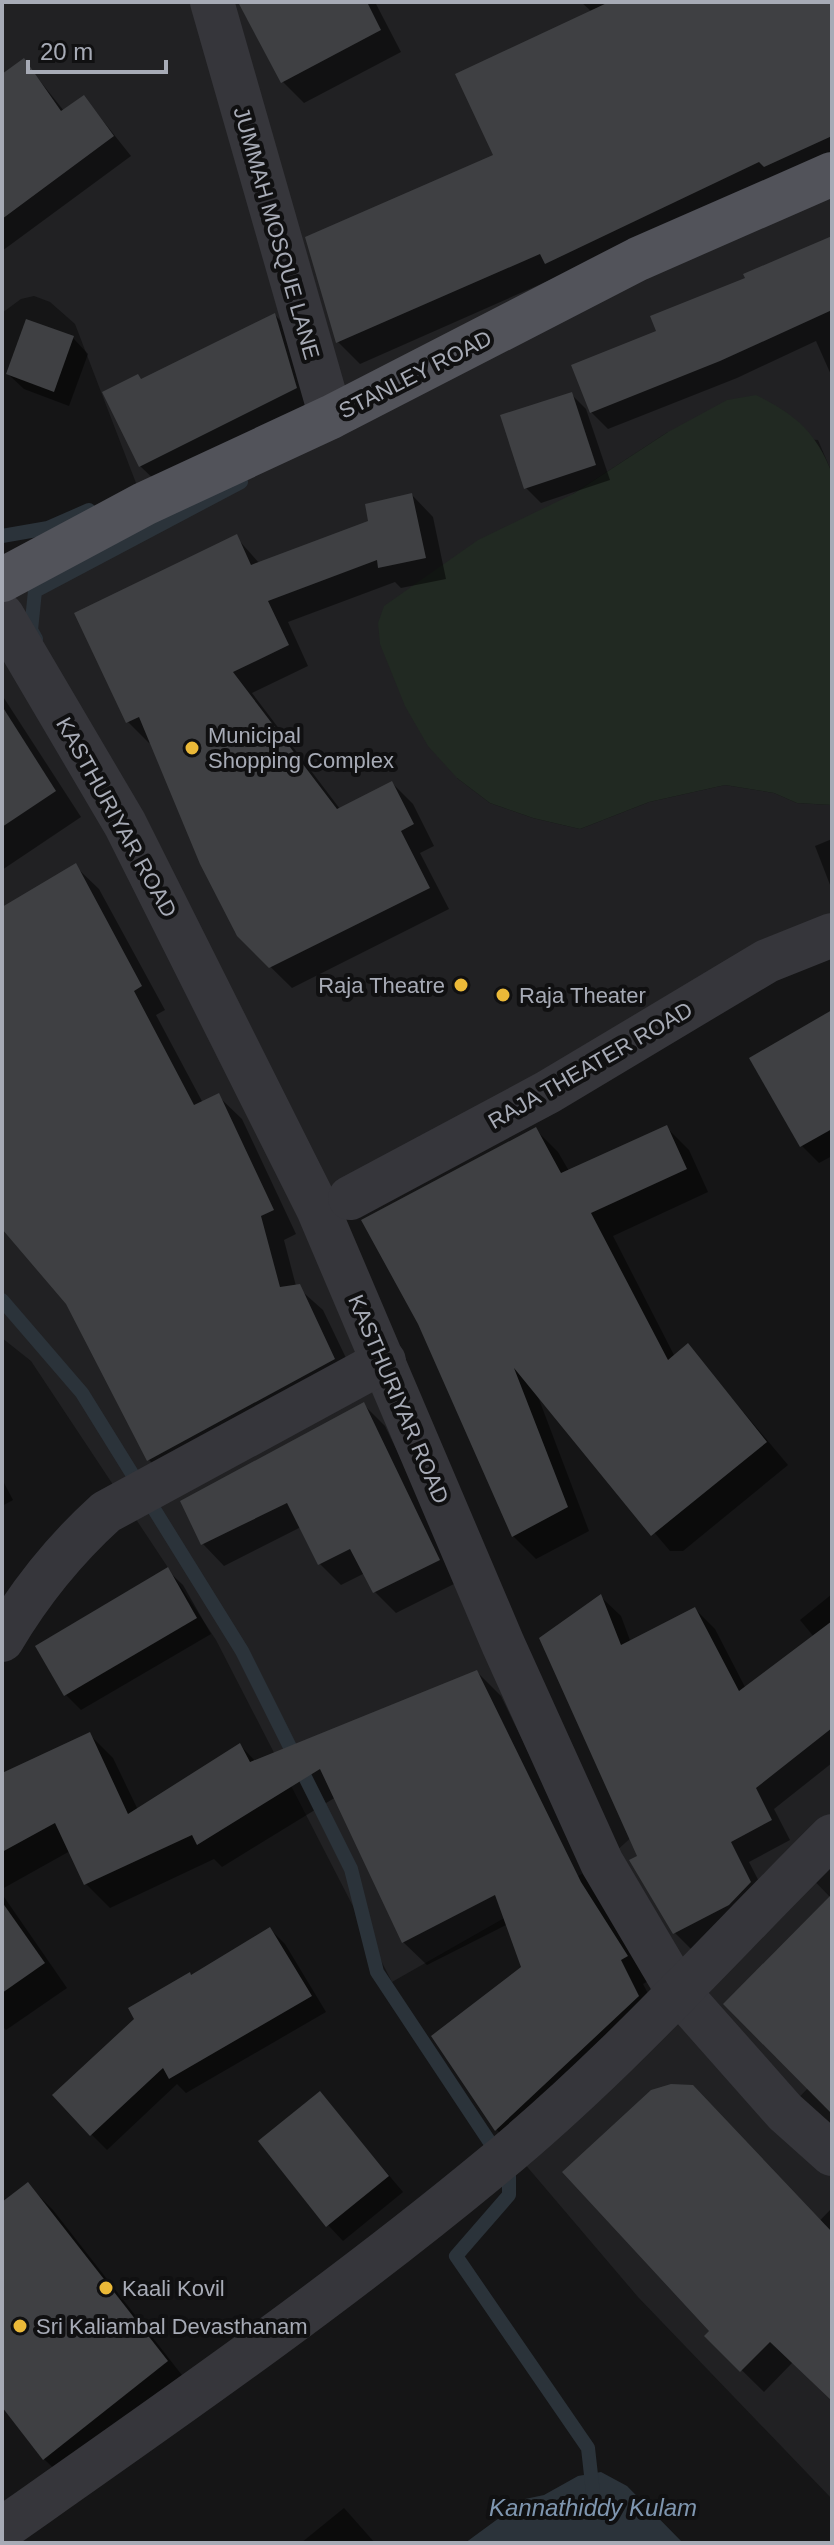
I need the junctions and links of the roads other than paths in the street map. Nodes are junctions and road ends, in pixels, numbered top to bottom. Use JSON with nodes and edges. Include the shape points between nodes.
{"nodes":[{"id":1,"x":212,"y":2,"type":"edge"},
{"id":2,"x":832,"y":174,"type":"edge"},
{"id":3,"x":331,"y":417,"type":"junction"},
{"id":4,"x":2,"y":580,"type":"edge"},
{"id":5,"x":2,"y":615,"type":"edge"},
{"id":6,"x":832,"y":935,"type":"edge"},
{"id":7,"x":350,"y":1198,"type":"dead end"},
{"id":8,"x":384,"y":1361,"type":"junction"},
{"id":9,"x":2,"y":1640,"type":"edge"},
{"id":10,"x":832,"y":1836,"type":"edge"},
{"id":11,"x":677,"y":1990,"type":"junction"},
{"id":12,"x":832,"y":2154,"type":"edge"},
{"id":13,"x":2,"y":2529,"type":"edge"}],
"edges":[{"from":1,"to":3,"type":"street","name":"JUMMAH MOSQUE LANE"},
{"from":2,"to":3,"type":"main road","name":"STANLEY ROAD","via":[[638,259]]},
{"from":3,"to":4,"type":"main road","name":"STANLEY ROAD","via":[[144,504]]},
{"from":5,"to":8,"type":"street","name":"KASTHURIYAR ROAD","via":[[125,824],[230,1029],[318,1209]]},
{"from":6,"to":7,"type":"street","name":"RAJA THEATER ROAD","via":[[767,961],[548,1092]]},
{"from":8,"to":9,"type":"street","via":[[106,1512],[31,1592]]},
{"from":8,"to":11,"type":"street","name":"KASTHURIYAR ROAD","via":[[602,1863]]},
{"from":10,"to":11,"type":"street"},
{"from":11,"to":12,"type":"street","name":"KASTHURIYAR ROAD","via":[[785,2112]]},
{"from":11,"to":13,"type":"street","via":[[569,2099],[491,2168],[322,2301]]}]}
